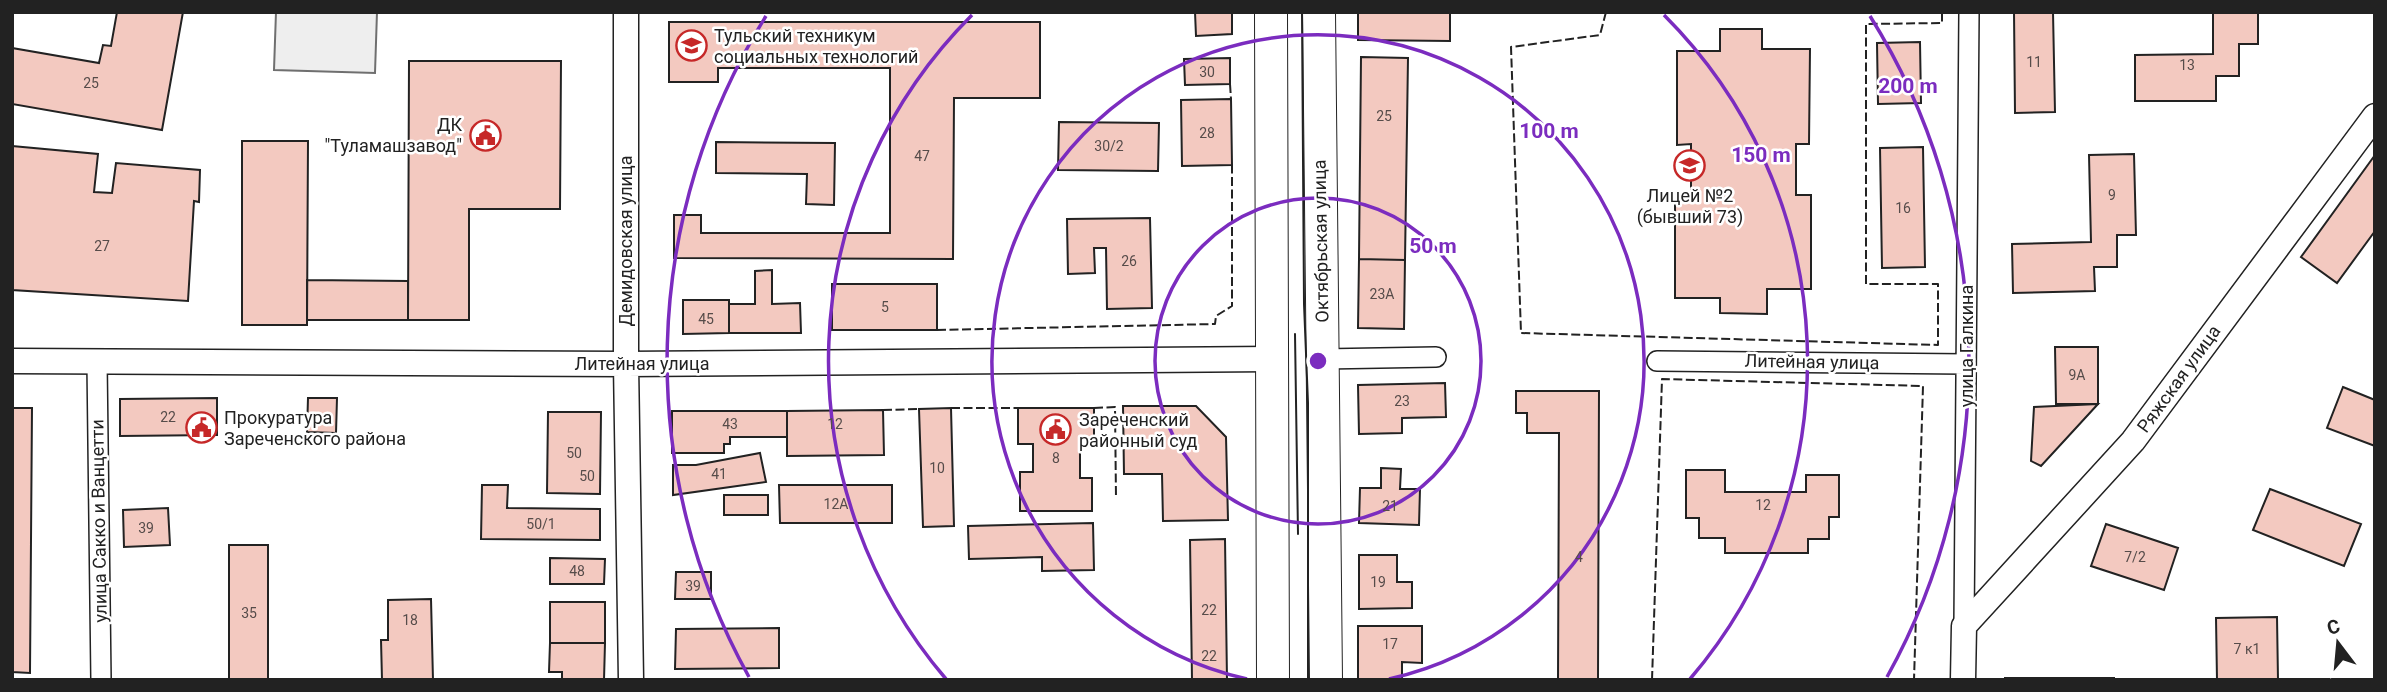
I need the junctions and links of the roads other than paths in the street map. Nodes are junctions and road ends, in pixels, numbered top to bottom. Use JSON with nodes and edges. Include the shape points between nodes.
{"nodes":[{"id":1,"x":626,"y":12,"type":"edge"},
{"id":2,"x":1271,"y":12,"type":"edge"},
{"id":3,"x":1319,"y":12,"type":"edge"},
{"id":4,"x":1969,"y":12,"type":"edge"},
{"id":5,"x":2375,"y":116,"type":"edge"},
{"id":6,"x":1436,"y":357,"type":"dead end"},
{"id":7,"x":1272,"y":359,"type":"junction"},
{"id":8,"x":1322,"y":359,"type":"junction"},
{"id":9,"x":1657,"y":360,"type":"dead end"},
{"id":10,"x":12,"y":361,"type":"edge"},
{"id":11,"x":97,"y":362,"type":"junction"},
{"id":12,"x":626,"y":364,"type":"junction"},
{"id":13,"x":1966,"y":364,"type":"junction"},
{"id":14,"x":1964,"y":625,"type":"junction"},
{"id":15,"x":102,"y":680,"type":"edge"},
{"id":16,"x":631,"y":680,"type":"edge"},
{"id":17,"x":1273,"y":680,"type":"edge"},
{"id":18,"x":1326,"y":680,"type":"edge"},
{"id":19,"x":1963,"y":680,"type":"edge"}],
"edges":[{"from":1,"to":12,"type":"street","name":"Демидовская улица"},
{"from":2,"to":7,"type":"main road"},
{"from":3,"to":8,"type":"main road","name":"Октябрьская улица"},
{"from":4,"to":13,"type":"street","name":"улица Галкина"},
{"from":5,"to":14,"type":"street","name":"Ряжская улица","via":[[2138,436]]},
{"from":6,"to":8,"type":"street"},
{"from":7,"to":8,"type":"main road"},
{"from":7,"to":12,"type":"street","name":"Литейная улица"},
{"from":7,"to":17,"type":"main road"},
{"from":8,"to":18,"type":"main road","name":"Октябрьская улица"},
{"from":9,"to":13,"type":"street","name":"Литейная улица"},
{"from":10,"to":11,"type":"street","name":"Литейная улица"},
{"from":11,"to":12,"type":"street","name":"Литейная улица"},
{"from":11,"to":15,"type":"street","name":"улица Сакко и Ванцетти"},
{"from":12,"to":16,"type":"street","name":"Демидовская улица"},
{"from":13,"to":14,"type":"street","name":"улица Галкина"},
{"from":14,"to":19,"type":"street","name":"улица Галкина"}]}
